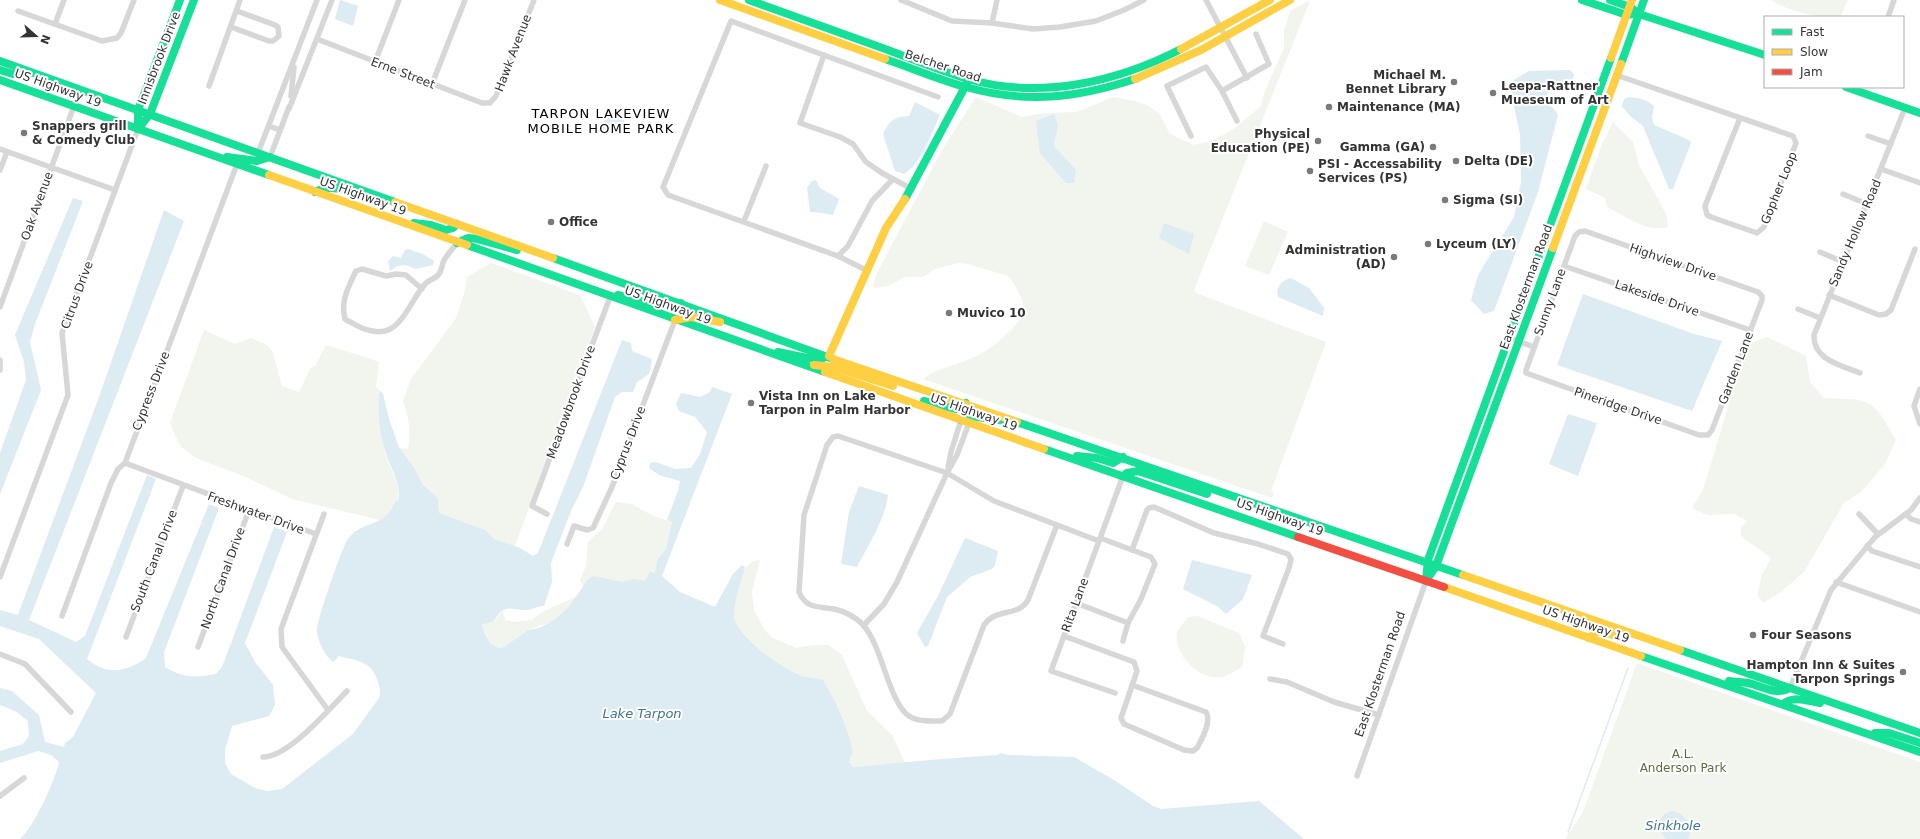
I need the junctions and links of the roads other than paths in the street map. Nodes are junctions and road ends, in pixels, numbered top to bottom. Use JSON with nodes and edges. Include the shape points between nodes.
{"nodes":[{"id":1,"x":64,"y":0,"type":"edge"},
{"id":2,"x":134,"y":0,"type":"edge"},
{"id":3,"x":180,"y":0,"type":"edge"},
{"id":4,"x":194,"y":0,"type":"edge"},
{"id":5,"x":240,"y":0,"type":"edge"},
{"id":6,"x":317,"y":0,"type":"edge"},
{"id":7,"x":332,"y":0,"type":"edge"},
{"id":8,"x":399,"y":0,"type":"edge"},
{"id":9,"x":465,"y":0,"type":"edge"},
{"id":10,"x":534,"y":0,"type":"edge"},
{"id":11,"x":720,"y":0,"type":"edge"},
{"id":12,"x":749,"y":0,"type":"edge"},
{"id":13,"x":901,"y":0,"type":"edge"},
{"id":14,"x":997,"y":0,"type":"edge"},
{"id":15,"x":1144,"y":0,"type":"edge"},
{"id":16,"x":1206,"y":0,"type":"edge"},
{"id":17,"x":1270,"y":0,"type":"edge"},
{"id":18,"x":1290,"y":0,"type":"edge"},
{"id":19,"x":1582,"y":0,"type":"edge"},
{"id":20,"x":1610,"y":0,"type":"edge"},
{"id":21,"x":1644,"y":0,"type":"edge"},
{"id":22,"x":1894,"y":0,"type":"edge"},
{"id":23,"x":1631,"y":3,"type":"edge"},
{"id":24,"x":18,"y":11,"type":"dead end"},
{"id":25,"x":237,"y":11,"type":"junction"},
{"id":26,"x":1639,"y":14,"type":"junction"},
{"id":27,"x":1627,"y":15,"type":"junction"},
{"id":28,"x":1888,"y":16,"type":"edge"},
{"id":29,"x":992,"y":23,"type":"junction"},
{"id":30,"x":55,"y":24,"type":"junction"},
{"id":31,"x":1221,"y":26,"type":"junction"},
{"id":32,"x":230,"y":27,"type":"junction"},
{"id":33,"x":1256,"y":34,"type":"dead end"},
{"id":34,"x":1225,"y":35,"type":"junction"},
{"id":35,"x":317,"y":39,"type":"junction"},
{"id":36,"x":824,"y":55,"type":"junction"},
{"id":37,"x":1764,"y":55,"type":"edge"},
{"id":38,"x":295,"y":59,"type":"junction"},
{"id":39,"x":0,"y":61,"type":"edge"},
{"id":40,"x":375,"y":62,"type":"junction"},
{"id":41,"x":304,"y":69,"type":"junction"},
{"id":42,"x":0,"y":70,"type":"edge"},
{"id":43,"x":38,"y":74,"type":"junction"},
{"id":44,"x":1616,"y":75,"type":"junction"},
{"id":45,"x":1247,"y":78,"type":"junction"},
{"id":46,"x":969,"y":79,"type":"junction"},
{"id":47,"x":0,"y":80,"type":"edge"},
{"id":48,"x":293,"y":81,"type":"junction"},
{"id":49,"x":432,"y":84,"type":"junction"},
{"id":50,"x":209,"y":86,"type":"dead end"},
{"id":51,"x":965,"y":87,"type":"junction"},
{"id":52,"x":1849,"y":88,"type":"edge"},
{"id":53,"x":1222,"y":92,"type":"junction"},
{"id":54,"x":938,"y":97,"type":"dead end"},
{"id":55,"x":278,"y":103,"type":"junction"},
{"id":56,"x":490,"y":103,"type":"joint"},
{"id":57,"x":74,"y":106,"type":"junction"},
{"id":58,"x":1905,"y":108,"type":"junction"},
{"id":59,"x":289,"y":109,"type":"junction"},
{"id":60,"x":138,"y":110,"type":"junction"},
{"id":61,"x":1920,"y":113,"type":"edge"},
{"id":62,"x":150,"y":114,"type":"junction"},
{"id":63,"x":1740,"y":118,"type":"junction"},
{"id":64,"x":1237,"y":121,"type":"dead end"},
{"id":65,"x":269,"y":126,"type":"junction"},
{"id":66,"x":138,"y":129,"type":"junction"},
{"id":67,"x":280,"y":130,"type":"junction"},
{"id":68,"x":1191,"y":136,"type":"dead end"},
{"id":69,"x":1868,"y":136,"type":"dead end"},
{"id":70,"x":1891,"y":144,"type":"junction"},
{"id":71,"x":0,"y":149,"type":"edge"},
{"id":72,"x":7,"y":152,"type":"junction"},
{"id":73,"x":215,"y":156,"type":"junction"},
{"id":74,"x":263,"y":157,"type":"junction"},
{"id":75,"x":237,"y":164,"type":"junction"},
{"id":76,"x":766,"y":166,"type":"dead end"},
{"id":77,"x":51,"y":168,"type":"junction"},
{"id":78,"x":1881,"y":169,"type":"junction"},
{"id":79,"x":0,"y":170,"type":"edge"},
{"id":80,"x":276,"y":178,"type":"junction"},
{"id":81,"x":893,"y":180,"type":"junction"},
{"id":82,"x":1920,"y":183,"type":"edge"},
{"id":83,"x":912,"y":189,"type":"junction"},
{"id":84,"x":115,"y":190,"type":"junction"},
{"id":85,"x":366,"y":191,"type":"junction"},
{"id":86,"x":315,"y":192,"type":"junction"},
{"id":87,"x":1843,"y":194,"type":"dead end"},
{"id":88,"x":1867,"y":204,"type":"junction"},
{"id":89,"x":396,"y":221,"type":"junction"},
{"id":90,"x":744,"y":221,"type":"junction"},
{"id":91,"x":457,"y":224,"type":"junction"},
{"id":92,"x":1581,"y":231,"type":"joint"},
{"id":93,"x":457,"y":243,"type":"junction"},
{"id":94,"x":1915,"y":250,"type":"dead end"},
{"id":95,"x":1820,"y":252,"type":"dead end"},
{"id":96,"x":541,"y":254,"type":"junction"},
{"id":97,"x":838,"y":256,"type":"junction"},
{"id":98,"x":1843,"y":262,"type":"junction"},
{"id":99,"x":1564,"y":266,"type":"junction"},
{"id":100,"x":866,"y":270,"type":"junction"},
{"id":101,"x":422,"y":289,"type":"junction"},
{"id":102,"x":589,"y":289,"type":"junction"},
{"id":103,"x":1829,"y":295,"type":"junction"},
{"id":104,"x":610,"y":297,"type":"junction"},
{"id":105,"x":1762,"y":298,"type":"joint"},
{"id":106,"x":681,"y":303,"type":"junction"},
{"id":107,"x":0,"y":307,"type":"edge"},
{"id":108,"x":1798,"y":309,"type":"dead end"},
{"id":109,"x":1820,"y":318,"type":"junction"},
{"id":110,"x":675,"y":320,"type":"junction"},
{"id":111,"x":736,"y":323,"type":"junction"},
{"id":112,"x":1750,"y":330,"type":"junction"},
{"id":113,"x":1510,"y":338,"type":"junction"},
{"id":114,"x":1519,"y":341,"type":"junction"},
{"id":115,"x":1534,"y":347,"type":"junction"},
{"id":116,"x":760,"y":350,"type":"junction"},
{"id":117,"x":829,"y":356,"type":"junction"},
{"id":118,"x":0,"y":360,"type":"edge"},
{"id":119,"x":804,"y":365,"type":"junction"},
{"id":120,"x":0,"y":370,"type":"edge"},
{"id":121,"x":1860,"y":373,"type":"dead end"},
{"id":122,"x":1529,"y":375,"type":"joint"},
{"id":123,"x":913,"y":387,"type":"junction"},
{"id":124,"x":1920,"y":389,"type":"edge"},
{"id":125,"x":895,"y":397,"type":"junction"},
{"id":126,"x":966,"y":403,"type":"junction"},
{"id":127,"x":965,"y":422,"type":"junction"},
{"id":128,"x":1022,"y":422,"type":"junction"},
{"id":129,"x":1920,"y":424,"type":"edge"},
{"id":130,"x":1707,"y":435,"type":"joint"},
{"id":131,"x":1060,"y":454,"type":"junction"},
{"id":132,"x":1123,"y":457,"type":"junction"},
{"id":133,"x":124,"y":464,"type":"junction"},
{"id":134,"x":947,"y":472,"type":"junction"},
{"id":135,"x":1123,"y":476,"type":"junction"},
{"id":136,"x":182,"y":486,"type":"junction"},
{"id":137,"x":1920,"y":498,"type":"edge"},
{"id":138,"x":1242,"y":499,"type":"junction"},
{"id":139,"x":249,"y":510,"type":"junction"},
{"id":140,"x":324,"y":514,"type":"dead end"},
{"id":141,"x":547,"y":514,"type":"dead end"},
{"id":142,"x":1859,"y":514,"type":"dead end"},
{"id":143,"x":1906,"y":514,"type":"junction"},
{"id":144,"x":1920,"y":522,"type":"edge"},
{"id":145,"x":1057,"y":525,"type":"junction"},
{"id":146,"x":316,"y":534,"type":"junction"},
{"id":147,"x":1878,"y":534,"type":"junction"},
{"id":148,"x":1100,"y":540,"type":"junction"},
{"id":149,"x":567,"y":544,"type":"dead end"},
{"id":150,"x":1867,"y":546,"type":"junction"},
{"id":151,"x":1132,"y":550,"type":"junction"},
{"id":152,"x":1427,"y":562,"type":"junction"},
{"id":153,"x":1436,"y":566,"type":"junction"},
{"id":154,"x":1920,"y":567,"type":"edge"},
{"id":155,"x":0,"y":577,"type":"edge"},
{"id":156,"x":1426,"y":581,"type":"junction"},
{"id":157,"x":1836,"y":582,"type":"junction"},
{"id":158,"x":1076,"y":604,"type":"junction"},
{"id":159,"x":1920,"y":612,"type":"edge"},
{"id":160,"x":62,"y":616,"type":"dead end"},
{"id":161,"x":1128,"y":623,"type":"junction"},
{"id":162,"x":864,"y":625,"type":"junction"},
{"id":163,"x":126,"y":636,"type":"dead end"},
{"id":164,"x":1064,"y":636,"type":"junction"},
{"id":165,"x":1589,"y":638,"type":"junction"},
{"id":166,"x":1123,"y":641,"type":"dead end"},
{"id":167,"x":1284,"y":644,"type":"dead end"},
{"id":168,"x":1663,"y":645,"type":"junction"},
{"id":169,"x":198,"y":647,"type":"dead end"},
{"id":170,"x":0,"y":654,"type":"edge"},
{"id":171,"x":1270,"y":679,"type":"dead end"},
{"id":172,"x":1709,"y":679,"type":"junction"},
{"id":173,"x":1132,"y":685,"type":"junction"},
{"id":174,"x":1790,"y":688,"type":"junction"},
{"id":175,"x":347,"y":691,"type":"dead end"},
{"id":176,"x":1114,"y":693,"type":"dead end"},
{"id":177,"x":1783,"y":704,"type":"junction"},
{"id":178,"x":1842,"y":706,"type":"junction"},
{"id":179,"x":328,"y":710,"type":"junction"},
{"id":180,"x":71,"y":712,"type":"dead end"},
{"id":181,"x":1379,"y":715,"type":"junction"},
{"id":182,"x":1863,"y":732,"type":"junction"},
{"id":183,"x":1920,"y":733,"type":"edge"},
{"id":184,"x":1920,"y":743,"type":"edge"},
{"id":185,"x":1920,"y":752,"type":"edge"},
{"id":186,"x":263,"y":757,"type":"dead end"},
{"id":187,"x":1357,"y":776,"type":"dead end"},
{"id":188,"x":24,"y":778,"type":"dead end"},
{"id":189,"x":0,"y":796,"type":"edge"}],
"edges":[{"from":1,"to":30,"type":"street"},
{"from":2,"to":30,"type":"street","via":[[117,38],[102,41]]},
{"from":3,"to":60,"type":"main road","name":"Innisbrook Drive"},
{"from":4,"to":62,"type":"main road","name":"Innisbrook Drive"},
{"from":5,"to":25,"type":"street"},
{"from":6,"to":38,"type":"street"},
{"from":7,"to":35,"type":"street"},
{"from":8,"to":40,"type":"street"},
{"from":9,"to":49,"type":"street"},
{"from":10,"to":56,"type":"street","name":"Hawk Avenue","via":[[496,96]]},
{"from":11,"to":51,"type":"main road","name":"Belcher Road"},
{"from":12,"to":46,"type":"main road","name":"Belcher Road"},
{"from":13,"to":29,"type":"street","via":[[952,21]]},
{"from":14,"to":29,"type":"street"},
{"from":15,"to":29,"type":"street","via":[[1096,21],[1067,27],[1033,29]]},
{"from":16,"to":31,"type":"street"},
{"from":17,"to":31,"type":"main road","name":"Belcher Road"},
{"from":18,"to":34,"type":"main road","name":"Belcher Road"},
{"from":19,"to":27,"type":"main road"},
{"from":20,"to":23,"type":"main road"},
{"from":21,"to":26,"type":"main road","name":"East Klosterman Road"},
{"from":22,"to":28,"type":"street"},
{"from":23,"to":26,"type":"main road"},
{"from":23,"to":27,"type":"main road","name":"East Klosterman Road"},
{"from":24,"to":30,"type":"street"},
{"from":25,"to":32,"type":"street"},
{"from":25,"to":32,"type":"street","via":[[275,25],[278,27],[279,36],[273,41]]},
{"from":26,"to":27,"type":"main road"},
{"from":26,"to":37,"type":"main road"},
{"from":26,"to":44,"type":"main road","name":"East Klosterman Road"},
{"from":27,"to":113,"type":"main road","name":"East Klosterman Road"},
{"from":31,"to":34,"type":"street"},
{"from":31,"to":46,"type":"main road","name":"Belcher Road","via":[[1140,68],[1094,82],[1033,88]]},
{"from":32,"to":50,"type":"street"},
{"from":33,"to":45,"type":"street","via":[[1269,64]]},
{"from":34,"to":45,"type":"street"},
{"from":34,"to":51,"type":"main road","name":"Belcher Road","via":[[1143,78],[1101,91],[1039,98],[1000,95]]},
{"from":35,"to":40,"type":"street","name":"Erne Street"},
{"from":35,"to":41,"type":"street"},
{"from":36,"to":54,"type":"street"},
{"from":36,"to":81,"type":"street","via":[[800,123],[853,144],[866,162]]},
{"from":36,"to":90,"type":"street","via":[[731,21],[663,187],[668,195]]},
{"from":38,"to":48,"type":"street"},
{"from":38,"to":55,"type":"street"},
{"from":39,"to":43,"type":"main road","name":"US Highway 19"},
{"from":40,"to":49,"type":"street","name":"Erne Street"},
{"from":41,"to":48,"type":"street"},
{"from":41,"to":59,"type":"street"},
{"from":42,"to":43,"type":"main road","via":[[13,74]]},
{"from":43,"to":60,"type":"main road","name":"US Highway 19"},
{"from":44,"to":63,"type":"street","name":"Gopher Loop"},
{"from":44,"to":114,"type":"main road","name":"East Klosterman Road"},
{"from":45,"to":53,"type":"street"},
{"from":46,"to":51,"type":"main road"},
{"from":47,"to":57,"type":"main road","name":"US Highway 19"},
{"from":48,"to":55,"type":"street"},
{"from":48,"to":59,"type":"street"},
{"from":49,"to":56,"type":"street","name":"Erne Street"},
{"from":51,"to":83,"type":"main road"},
{"from":52,"to":58,"type":"main road"},
{"from":53,"to":64,"type":"street"},
{"from":53,"to":68,"type":"street","via":[[1206,67],[1167,86]]},
{"from":55,"to":65,"type":"street"},
{"from":57,"to":66,"type":"main road","name":"US Highway 19"},
{"from":57,"to":77,"type":"street","name":"Oak Avenue"},
{"from":58,"to":61,"type":"main road"},
{"from":58,"to":70,"type":"street","name":"Sandy Hollow Road"},
{"from":59,"to":67,"type":"street"},
{"from":60,"to":62,"type":"main road","name":"US Highway 19"},
{"from":60,"to":66,"type":"main road","name":"Innisbrook Drive"},
{"from":62,"to":66,"type":"main road","name":"Innisbrook Drive"},
{"from":62,"to":74,"type":"main road","name":"US Highway 19"},
{"from":63,"to":63,"type":"street","name":"Gopher Loop","via":[[1793,136],[1796,143],[1764,227],[1756,233],[1711,218],[1705,206]]},
{"from":65,"to":67,"type":"street"},
{"from":65,"to":74,"type":"street"},
{"from":66,"to":73,"type":"main road","name":"US Highway 19"},
{"from":66,"to":84,"type":"street","name":"Citrus Drive"},
{"from":67,"to":74,"type":"street"},
{"from":69,"to":70,"type":"street"},
{"from":70,"to":78,"type":"street","name":"Sandy Hollow Road"},
{"from":71,"to":72,"type":"street"},
{"from":72,"to":77,"type":"street"},
{"from":72,"to":79,"type":"street"},
{"from":73,"to":74,"type":"main road"},
{"from":73,"to":75,"type":"main road","name":"US Highway 19"},
{"from":74,"to":80,"type":"main road"},
{"from":74,"to":85,"type":"main road","name":"US Highway 19"},
{"from":75,"to":80,"type":"main road","name":"US Highway 19"},
{"from":75,"to":133,"type":"street","name":"Cypress Drive"},
{"from":76,"to":90,"type":"street"},
{"from":77,"to":84,"type":"street"},
{"from":77,"to":107,"type":"street","name":"Oak Avenue"},
{"from":78,"to":82,"type":"street"},
{"from":78,"to":88,"type":"street","name":"Sandy Hollow Road"},
{"from":80,"to":86,"type":"main road","name":"US Highway 19"},
{"from":81,"to":83,"type":"street"},
{"from":81,"to":97,"type":"street","via":[[872,201],[848,246]]},
{"from":83,"to":100,"type":"main road","via":[[886,228]]},
{"from":84,"to":155,"type":"street","name":"Citrus Drive","via":[[62,333],[68,395]]},
{"from":85,"to":86,"type":"main road","via":[[328,187]]},
{"from":85,"to":91,"type":"main road","name":"US Highway 19"},
{"from":86,"to":89,"type":"main road","name":"US Highway 19"},
{"from":87,"to":88,"type":"street"},
{"from":88,"to":98,"type":"street","name":"Sandy Hollow Road"},
{"from":89,"to":91,"type":"main road","via":[[431,225],[446,230]]},
{"from":89,"to":93,"type":"main road","name":"US Highway 19"},
{"from":90,"to":97,"type":"street"},
{"from":91,"to":96,"type":"main road","name":"US Highway 19"},
{"from":92,"to":99,"type":"street","name":"Sunny Lane","via":[[1575,236]]},
{"from":92,"to":105,"type":"street","name":"Highview Drive","via":[[1758,292]]},
{"from":93,"to":96,"type":"main road","via":[[474,238],[500,247]]},
{"from":93,"to":101,"type":"street","via":[[444,259],[438,275]]},
{"from":93,"to":102,"type":"main road","name":"US Highway 19"},
{"from":94,"to":103,"type":"street","via":[[1891,310],[1886,314],[1879,315]]},
{"from":95,"to":98,"type":"street"},
{"from":96,"to":106,"type":"main road","name":"US Highway 19"},
{"from":97,"to":100,"type":"street"},
{"from":98,"to":103,"type":"street","name":"Sandy Hollow Road"},
{"from":99,"to":112,"type":"street","name":"Lakeside Drive"},
{"from":99,"to":115,"type":"street","name":"Sunny Lane"},
{"from":100,"to":117,"type":"main road"},
{"from":101,"to":101,"type":"street","via":[[396,325],[386,331],[367,330],[345,319],[345,294],[356,271],[362,269],[386,276],[406,275]]},
{"from":102,"to":104,"type":"main road","name":"US Highway 19"},
{"from":102,"to":106,"type":"main road","via":[[664,307],[675,307]]},
{"from":103,"to":109,"type":"street","name":"Sandy Hollow Road"},
{"from":104,"to":110,"type":"main road","name":"US Highway 19"},
{"from":104,"to":141,"type":"street","name":"Meadowbrook Drive","via":[[532,506]]},
{"from":105,"to":112,"type":"street","name":"Garden Lane"},
{"from":106,"to":111,"type":"main road","name":"US Highway 19"},
{"from":108,"to":109,"type":"street"},
{"from":109,"to":121,"type":"street","name":"Sandy Hollow Road","via":[[1814,338],[1822,357]]},
{"from":110,"to":111,"type":"main road","via":[[689,315],[704,320]]},
{"from":110,"to":116,"type":"main road","name":"US Highway 19"},
{"from":110,"to":149,"type":"street","name":"Cyprus Drive","via":[[612,487],[593,528],[587,530],[574,526]]},
{"from":111,"to":117,"type":"main road","name":"US Highway 19"},
{"from":112,"to":130,"type":"street","name":"Garden Lane","via":[[1712,430]]},
{"from":113,"to":114,"type":"street"},
{"from":113,"to":152,"type":"main road","name":"East Klosterman Road"},
{"from":114,"to":115,"type":"street"},
{"from":114,"to":153,"type":"main road","name":"East Klosterman Road"},
{"from":115,"to":122,"type":"street","name":"Sunny Lane","via":[[1526,370]]},
{"from":116,"to":117,"type":"main road","via":[[796,354],[810,359]]},
{"from":116,"to":119,"type":"main road","name":"US Highway 19"},
{"from":117,"to":123,"type":"main road","name":"US Highway 19"},
{"from":118,"to":120,"type":"street"},
{"from":119,"to":123,"type":"main road","via":[[825,366],[895,387]]},
{"from":119,"to":125,"type":"main road","name":"US Highway 19"},
{"from":122,"to":130,"type":"street","name":"Pineridge Drive","via":[[1700,435]]},
{"from":123,"to":126,"type":"main road","name":"US Highway 19"},
{"from":124,"to":129,"type":"street","via":[[1914,406]]},
{"from":125,"to":126,"type":"main road","via":[[908,396],[956,409],[960,409]]},
{"from":125,"to":127,"type":"main road","name":"US Highway 19"},
{"from":126,"to":128,"type":"main road","name":"US Highway 19"},
{"from":127,"to":128,"type":"main road","via":[[970,416],[977,416],[991,420]]},
{"from":127,"to":131,"type":"main road","name":"US Highway 19"},
{"from":127,"to":134,"type":"street","via":[[951,452]]},
{"from":128,"to":132,"type":"main road","name":"US Highway 19"},
{"from":131,"to":132,"type":"main road","via":[[1096,458],[1111,463],[1119,462]]},
{"from":131,"to":135,"type":"main road","name":"US Highway 19"},
{"from":132,"to":138,"type":"main road","name":"US Highway 19"},
{"from":133,"to":136,"type":"street","name":"Freshwater Drive"},
{"from":133,"to":160,"type":"street","name":"Cypress Drive","via":[[118,468],[111,483]]},
{"from":134,"to":145,"type":"street","via":[[994,501]]},
{"from":134,"to":162,"type":"street","via":[[897,582],[884,604]]},
{"from":134,"to":162,"type":"street","via":[[843,436],[830,440],[804,515],[799,592],[808,605],[842,611]]},
{"from":135,"to":138,"type":"main road","via":[[1138,471],[1225,500]]},
{"from":135,"to":148,"type":"street","name":"Rita Lane"},
{"from":135,"to":156,"type":"main road","name":"US Highway 19"},
{"from":136,"to":139,"type":"street","name":"Freshwater Drive"},
{"from":136,"to":163,"type":"street","name":"South Canal Drive"},
{"from":137,"to":143,"type":"street"},
{"from":138,"to":152,"type":"main road","name":"US Highway 19"},
{"from":139,"to":146,"type":"street","name":"Freshwater Drive"},
{"from":139,"to":169,"type":"street","name":"North Canal Drive"},
{"from":140,"to":146,"type":"street"},
{"from":142,"to":147,"type":"street"},
{"from":143,"to":144,"type":"street"},
{"from":143,"to":147,"type":"street"},
{"from":145,"to":148,"type":"street"},
{"from":145,"to":162,"type":"street","via":[[1028,600],[1020,610],[998,614],[984,625],[950,714],[942,721],[914,719],[901,708]]},
{"from":146,"to":179,"type":"street","name":"Freshwater Drive","via":[[280,637],[282,647]]},
{"from":147,"to":150,"type":"street"},
{"from":148,"to":151,"type":"street"},
{"from":148,"to":158,"type":"street","name":"Rita Lane"},
{"from":150,"to":154,"type":"street"},
{"from":150,"to":157,"type":"street"},
{"from":151,"to":161,"type":"street","via":[[1154,560],[1155,564],[1146,589]]},
{"from":151,"to":167,"type":"street","via":[[1150,508],[1154,507],[1214,533],[1288,554],[1291,559],[1289,568],[1263,636]]},
{"from":152,"to":153,"type":"main road","name":"US Highway 19"},
{"from":152,"to":156,"type":"main road","name":"East Klosterman Road"},
{"from":153,"to":156,"type":"main road","name":"East Klosterman Road"},
{"from":153,"to":168,"type":"main road","name":"US Highway 19"},
{"from":156,"to":165,"type":"main road","name":"US Highway 19"},
{"from":156,"to":181,"type":"street","name":"East Klosterman Road"},
{"from":157,"to":159,"type":"street"},
{"from":157,"to":174,"type":"street","via":[[1826,596]]},
{"from":158,"to":161,"type":"street"},
{"from":158,"to":164,"type":"street","name":"Rita Lane"},
{"from":161,"to":166,"type":"street"},
{"from":164,"to":173,"type":"street","via":[[1134,662],[1137,671]]},
{"from":164,"to":176,"type":"street","name":"Rita Lane","via":[[1051,671]]},
{"from":165,"to":168,"type":"main road","via":[[1598,631]]},
{"from":165,"to":172,"type":"main road","name":"US Highway 19"},
{"from":168,"to":174,"type":"main road","name":"US Highway 19"},
{"from":170,"to":180,"type":"street","via":[[25,664]]},
{"from":171,"to":181,"type":"street","via":[[1287,682],[1334,702]]},
{"from":172,"to":174,"type":"main road","via":[[1747,683],[1776,692]]},
{"from":172,"to":177,"type":"main road","name":"US Highway 19"},
{"from":173,"to":173,"type":"street","via":[[1121,718],[1124,724],[1184,750],[1193,751],[1197,748],[1208,722],[1206,712]]},
{"from":174,"to":178,"type":"main road","name":"US Highway 19"},
{"from":175,"to":179,"type":"street"},
{"from":177,"to":178,"type":"main road","via":[[1787,700],[1797,699]]},
{"from":177,"to":182,"type":"main road","name":"US Highway 19"},
{"from":178,"to":183,"type":"main road","name":"US Highway 19"},
{"from":179,"to":186,"type":"street","via":[[296,742],[270,757]]},
{"from":181,"to":187,"type":"street","name":"East Klosterman Road"},
{"from":182,"to":184,"type":"main road","via":[[1889,733]]},
{"from":182,"to":185,"type":"main road","name":"US Highway 19"},
{"from":188,"to":189,"type":"street"}]}
